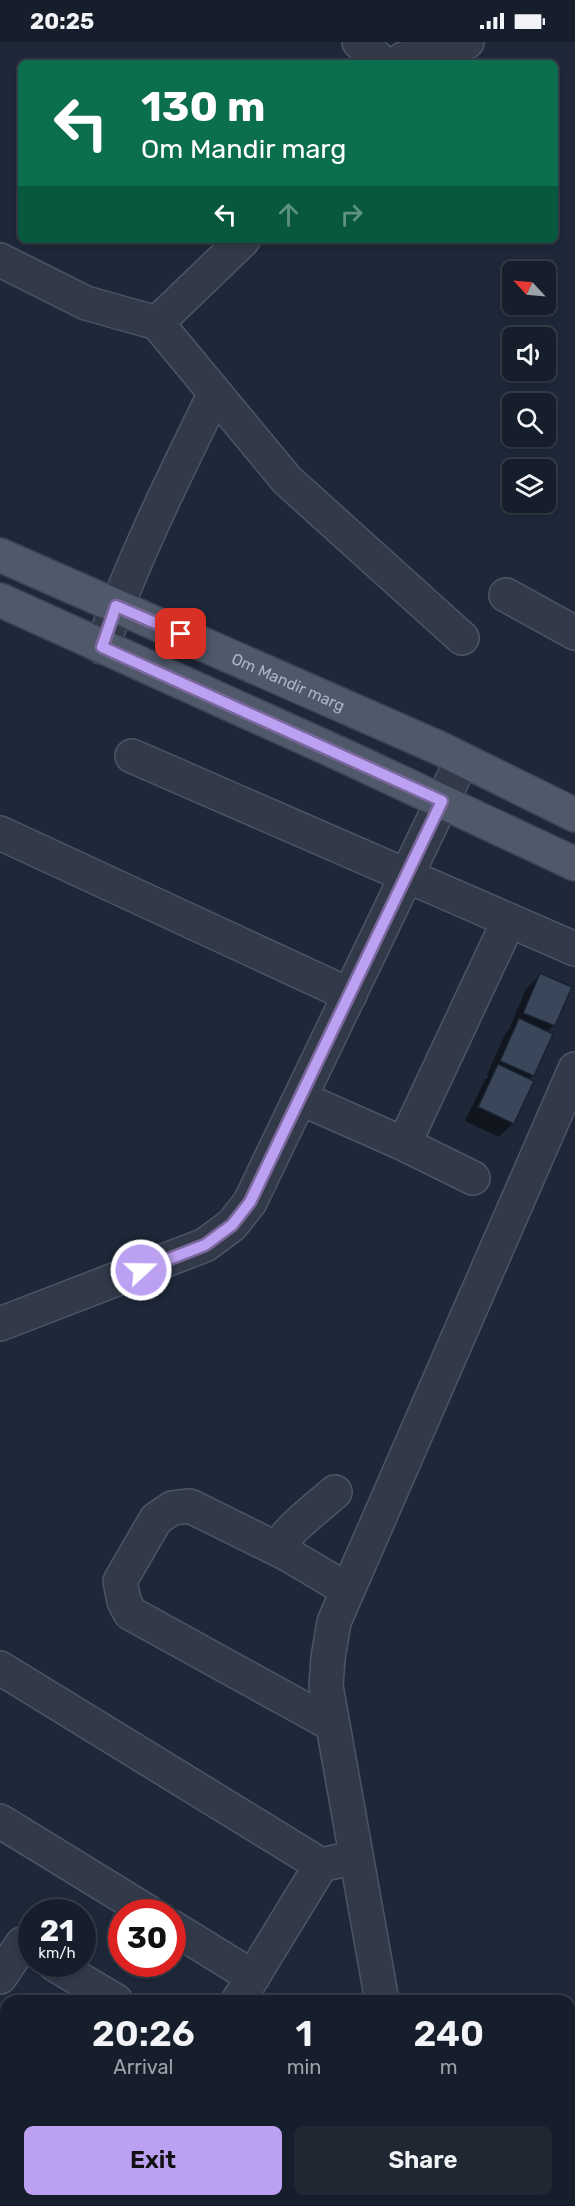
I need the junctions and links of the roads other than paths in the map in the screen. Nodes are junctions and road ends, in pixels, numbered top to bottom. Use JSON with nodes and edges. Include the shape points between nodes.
{"nodes":[{"id":1,"x":359,"y":42,"type":"edge"},
{"id":2,"x":467,"y":42,"type":"edge"},
{"id":3,"x":380,"y":60,"type":"edge"},
{"id":4,"x":402,"y":60,"type":"edge"},
{"id":5,"x":240,"y":243,"type":"edge"},
{"id":6,"x":0,"y":261,"type":"edge"},
{"id":7,"x":157,"y":323,"type":"junction"},
{"id":8,"x":215,"y":393,"type":"junction"},
{"id":9,"x":0,"y":555,"type":"edge"},
{"id":10,"x":506,"y":595,"type":"dead end"},
{"id":11,"x":0,"y":600,"type":"edge"},
{"id":12,"x":116,"y":606,"type":"junction"},
{"id":13,"x":575,"y":633,"type":"edge"},
{"id":14,"x":462,"y":638,"type":"dead end"},
{"id":15,"x":102,"y":647,"type":"junction"},
{"id":16,"x":132,"y":756,"type":"dead end"},
{"id":17,"x":462,"y":760,"type":"junction"},
{"id":18,"x":442,"y":801,"type":"junction"},
{"id":19,"x":575,"y":815,"type":"edge"},
{"id":20,"x":0,"y":833,"type":"edge"},
{"id":21,"x":575,"y":864,"type":"edge"},
{"id":22,"x":405,"y":875,"type":"junction"},
{"id":23,"x":508,"y":920,"type":"junction"},
{"id":24,"x":575,"y":949,"type":"edge"},
{"id":25,"x":350,"y":995,"type":"junction"},
{"id":26,"x":575,"y":1069,"type":"edge"},
{"id":27,"x":300,"y":1098,"type":"junction"},
{"id":28,"x":404,"y":1144,"type":"junction"},
{"id":29,"x":474,"y":1178,"type":"dead end"},
{"id":30,"x":5,"y":1316,"type":"edge"},
{"id":31,"x":335,"y":1492,"type":"dead end"},
{"id":32,"x":287,"y":1554,"type":"junction"},
{"id":33,"x":348,"y":1590,"type":"junction"},
{"id":34,"x":0,"y":1668,"type":"edge"},
{"id":35,"x":333,"y":1725,"type":"junction"},
{"id":36,"x":0,"y":1821,"type":"edge"},
{"id":37,"x":356,"y":1857,"type":"junction"},
{"id":38,"x":321,"y":1865,"type":"junction"},
{"id":39,"x":127,"y":1899,"type":"edge"},
{"id":40,"x":186,"y":1939,"type":"edge"},
{"id":41,"x":18,"y":1942,"type":"edge"},
{"id":42,"x":0,"y":1977,"type":"edge"},
{"id":43,"x":76,"y":1977,"type":"edge"},
{"id":44,"x":245,"y":1989,"type":"edge"},
{"id":45,"x":106,"y":1995,"type":"edge"},
{"id":46,"x":381,"y":1995,"type":"edge"}],
"edges":[{"from":1,"to":3,"type":"street"},
{"from":2,"to":4,"type":"street"},
{"from":5,"to":7,"type":"street"},
{"from":6,"to":7,"type":"street","via":[[86,303]]},
{"from":7,"to":8,"type":"street"},
{"from":8,"to":12,"type":"street"},
{"from":8,"to":14,"type":"street","via":[[287,480]]},
{"from":9,"to":12,"type":"main road","name":"Om Mandir marg"},
{"from":10,"to":13,"type":"street"},
{"from":11,"to":15,"type":"main road"},
{"from":12,"to":15,"type":"street"},
{"from":12,"to":17,"type":"main road","name":"Om Mandir marg"},
{"from":15,"to":18,"type":"main road"},
{"from":16,"to":22,"type":"street"},
{"from":17,"to":18,"type":"street"},
{"from":17,"to":19,"type":"main road","name":"Om Mandir marg"},
{"from":18,"to":21,"type":"main road"},
{"from":18,"to":22,"type":"street"},
{"from":20,"to":25,"type":"street"},
{"from":22,"to":23,"type":"street"},
{"from":22,"to":25,"type":"street"},
{"from":23,"to":24,"type":"street"},
{"from":23,"to":28,"type":"street"},
{"from":25,"to":27,"type":"street"},
{"from":26,"to":33,"type":"street"},
{"from":27,"to":28,"type":"street"},
{"from":27,"to":30,"type":"street","via":[[250,1202],[232,1225],[205,1245]]},
{"from":28,"to":29,"type":"street"},
{"from":31,"to":32,"type":"street","via":[[284,1540]]},
{"from":32,"to":33,"type":"street"},
{"from":32,"to":35,"type":"street","via":[[190,1506],[172,1508],[156,1519],[120,1581],[124,1601],[130,1613]]},
{"from":33,"to":35,"type":"street","via":[[334,1622],[328,1658],[326,1686]]},
{"from":34,"to":38,"type":"street"},
{"from":35,"to":37,"type":"street"},
{"from":36,"to":39,"type":"street"},
{"from":37,"to":38,"type":"street"},
{"from":37,"to":46,"type":"street"},
{"from":38,"to":44,"type":"street"},
{"from":40,"to":44,"type":"street"},
{"from":41,"to":42,"type":"street"},
{"from":43,"to":45,"type":"street"}]}
